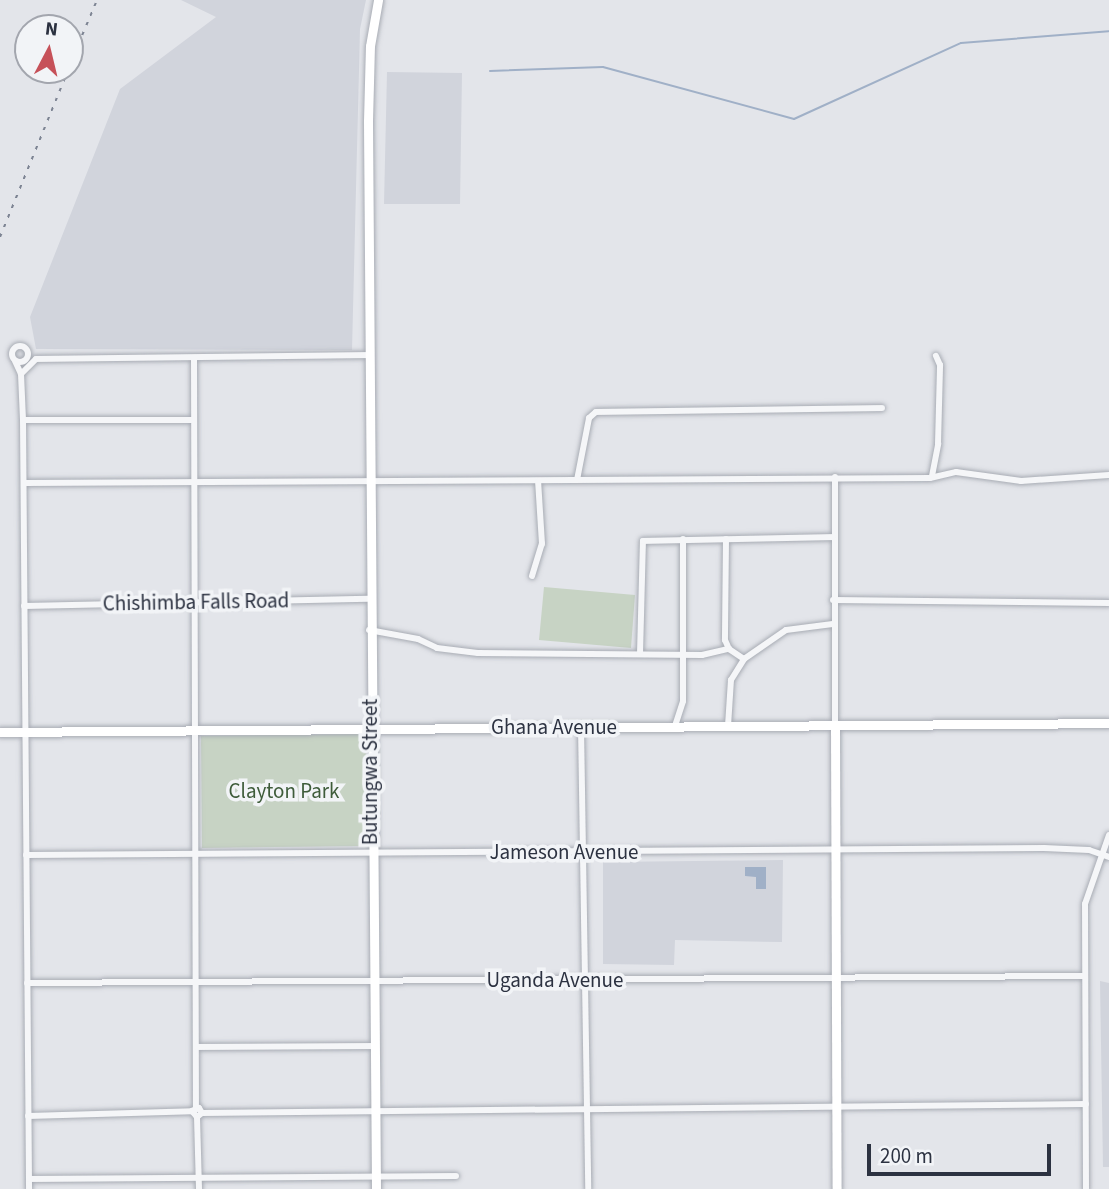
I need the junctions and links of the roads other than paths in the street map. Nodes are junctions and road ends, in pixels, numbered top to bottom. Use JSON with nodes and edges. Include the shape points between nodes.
{"nodes":[{"id":1,"x":378,"y":0,"type":"edge"},
{"id":2,"x":369,"y":355,"type":"junction"},
{"id":3,"x":31,"y":356,"type":"junction"},
{"id":4,"x":936,"y":356,"type":"dead end"},
{"id":5,"x":194,"y":358,"type":"junction"},
{"id":6,"x":15,"y":361,"type":"junction"},
{"id":7,"x":23,"y":370,"type":"junction"},
{"id":8,"x":882,"y":408,"type":"dead end"},
{"id":9,"x":194,"y":419,"type":"junction"},
{"id":10,"x":23,"y":420,"type":"junction"},
{"id":11,"x":1109,"y":475,"type":"edge"},
{"id":12,"x":835,"y":477,"type":"junction"},
{"id":13,"x":930,"y":478,"type":"junction"},
{"id":14,"x":370,"y":480,"type":"junction"},
{"id":15,"x":577,"y":480,"type":"junction"},
{"id":16,"x":538,"y":481,"type":"junction"},
{"id":17,"x":194,"y":482,"type":"junction"},
{"id":18,"x":24,"y":483,"type":"junction"},
{"id":19,"x":833,"y":537,"type":"junction"},
{"id":20,"x":683,"y":539,"type":"junction"},
{"id":21,"x":726,"y":539,"type":"junction"},
{"id":22,"x":532,"y":576,"type":"dead end"},
{"id":23,"x":368,"y":598,"type":"junction"},
{"id":24,"x":833,"y":600,"type":"junction"},
{"id":25,"x":195,"y":602,"type":"junction"},
{"id":26,"x":1109,"y":603,"type":"edge"},
{"id":27,"x":24,"y":606,"type":"junction"},
{"id":28,"x":833,"y":624,"type":"junction"},
{"id":29,"x":369,"y":630,"type":"junction"},
{"id":30,"x":729,"y":649,"type":"junction"},
{"id":31,"x":640,"y":654,"type":"junction"},
{"id":32,"x":682,"y":654,"type":"junction"},
{"id":33,"x":744,"y":659,"type":"junction"},
{"id":34,"x":1109,"y":723,"type":"edge"},
{"id":35,"x":835,"y":725,"type":"junction"},
{"id":36,"x":581,"y":726,"type":"junction"},
{"id":37,"x":675,"y":726,"type":"junction"},
{"id":38,"x":728,"y":726,"type":"junction"},
{"id":39,"x":370,"y":729,"type":"junction"},
{"id":40,"x":195,"y":730,"type":"junction"},
{"id":41,"x":0,"y":732,"type":"edge"},
{"id":42,"x":25,"y":732,"type":"junction"},
{"id":43,"x":1109,"y":835,"type":"edge"},
{"id":44,"x":836,"y":850,"type":"junction"},
{"id":45,"x":583,"y":852,"type":"junction"},
{"id":46,"x":370,"y":853,"type":"junction"},
{"id":47,"x":1102,"y":853,"type":"junction"},
{"id":48,"x":196,"y":854,"type":"junction"},
{"id":49,"x":26,"y":855,"type":"junction"},
{"id":50,"x":1109,"y":857,"type":"edge"},
{"id":51,"x":1084,"y":976,"type":"junction"},
{"id":52,"x":836,"y":978,"type":"junction"},
{"id":53,"x":585,"y":979,"type":"junction"},
{"id":54,"x":374,"y":981,"type":"junction"},
{"id":55,"x":196,"y":982,"type":"junction"},
{"id":56,"x":27,"y":983,"type":"junction"},
{"id":57,"x":375,"y":1045,"type":"junction"},
{"id":58,"x":196,"y":1047,"type":"junction"},
{"id":59,"x":1086,"y":1104,"type":"junction"},
{"id":60,"x":837,"y":1107,"type":"junction"},
{"id":61,"x":587,"y":1111,"type":"junction"},
{"id":62,"x":197,"y":1112,"type":"junction"},
{"id":63,"x":375,"y":1113,"type":"junction"},
{"id":64,"x":28,"y":1116,"type":"junction"},
{"id":65,"x":376,"y":1176,"type":"junction"},
{"id":66,"x":456,"y":1177,"type":"dead end"},
{"id":67,"x":199,"y":1178,"type":"junction"},
{"id":68,"x":29,"y":1180,"type":"junction"},
{"id":69,"x":29,"y":1189,"type":"edge"},
{"id":70,"x":199,"y":1189,"type":"edge"},
{"id":71,"x":376,"y":1189,"type":"edge"},
{"id":72,"x":588,"y":1189,"type":"edge"},
{"id":73,"x":837,"y":1189,"type":"edge"},
{"id":74,"x":1086,"y":1189,"type":"edge"}],
"edges":[{"from":1,"to":2,"type":"main road","name":"Butungwa Street","via":[[370,46],[368,121]]},
{"from":2,"to":5,"type":"street"},
{"from":2,"to":14,"type":"main road","name":"Butungwa Street"},
{"from":3,"to":5,"type":"street"},
{"from":3,"to":6,"type":"street"},
{"from":3,"to":6,"type":"street","via":[[23,346],[15,347]]},
{"from":3,"to":7,"type":"street"},
{"from":4,"to":13,"type":"street","via":[[940,363],[938,443],[936,470]]},
{"from":5,"to":9,"type":"street"},
{"from":6,"to":7,"type":"street"},
{"from":7,"to":10,"type":"street"},
{"from":8,"to":15,"type":"street","via":[[596,412],[589,418]]},
{"from":9,"to":10,"type":"street"},
{"from":9,"to":17,"type":"street"},
{"from":10,"to":18,"type":"street"},
{"from":11,"to":13,"type":"street","via":[[1021,481],[956,472]]},
{"from":12,"to":13,"type":"street"},
{"from":12,"to":15,"type":"street"},
{"from":12,"to":19,"type":"street"},
{"from":14,"to":16,"type":"street"},
{"from":14,"to":17,"type":"street"},
{"from":14,"to":23,"type":"main road","name":"Butungwa Street"},
{"from":15,"to":16,"type":"street"},
{"from":16,"to":22,"type":"street","via":[[541,544]]},
{"from":17,"to":18,"type":"street"},
{"from":17,"to":25,"type":"street"},
{"from":18,"to":27,"type":"street"},
{"from":19,"to":21,"type":"street"},
{"from":19,"to":24,"type":"street"},
{"from":20,"to":21,"type":"street"},
{"from":20,"to":31,"type":"street","via":[[641,544]]},
{"from":20,"to":32,"type":"street"},
{"from":21,"to":30,"type":"street"},
{"from":23,"to":25,"type":"street","name":"Chishimba Falls Road"},
{"from":23,"to":29,"type":"main road","name":"Butungwa Street"},
{"from":24,"to":26,"type":"street"},
{"from":24,"to":28,"type":"street"},
{"from":25,"to":27,"type":"street","name":"Chishimba Falls Road"},
{"from":25,"to":40,"type":"street"},
{"from":27,"to":42,"type":"street"},
{"from":28,"to":33,"type":"street","via":[[786,630]]},
{"from":28,"to":35,"type":"street"},
{"from":29,"to":31,"type":"street","via":[[418,639],[437,648],[478,653]]},
{"from":29,"to":39,"type":"main road","name":"Butungwa Street"},
{"from":30,"to":32,"type":"street","via":[[718,654]]},
{"from":30,"to":33,"type":"street"},
{"from":31,"to":32,"type":"street"},
{"from":32,"to":37,"type":"street","via":[[683,701]]},
{"from":33,"to":38,"type":"street","via":[[731,680]]},
{"from":34,"to":35,"type":"main road","name":"Ghana Avenue"},
{"from":35,"to":38,"type":"main road","name":"Ghana Avenue"},
{"from":35,"to":44,"type":"main road"},
{"from":36,"to":37,"type":"main road","name":"Ghana Avenue"},
{"from":36,"to":39,"type":"main road","name":"Ghana Avenue"},
{"from":36,"to":45,"type":"street"},
{"from":37,"to":38,"type":"main road","name":"Ghana Avenue"},
{"from":39,"to":40,"type":"main road","name":"Ghana Avenue"},
{"from":39,"to":46,"type":"main road","name":"Butungwa Street"},
{"from":40,"to":42,"type":"main road","name":"Ghana Avenue"},
{"from":40,"to":48,"type":"street"},
{"from":41,"to":42,"type":"main road","name":"Ghana Avenue"},
{"from":42,"to":49,"type":"street"},
{"from":43,"to":47,"type":"street"},
{"from":44,"to":45,"type":"street","name":"Jameson Avenue"},
{"from":44,"to":47,"type":"street","name":"Jameson Avenue","via":[[1044,848]]},
{"from":44,"to":52,"type":"main road"},
{"from":45,"to":46,"type":"street","name":"Jameson Avenue"},
{"from":45,"to":53,"type":"street"},
{"from":46,"to":48,"type":"street","name":"Jameson Avenue"},
{"from":46,"to":54,"type":"main road","name":"Butungwa Street"},
{"from":47,"to":50,"type":"street"},
{"from":47,"to":51,"type":"street","via":[[1085,904]]},
{"from":48,"to":49,"type":"street","name":"Jameson Avenue"},
{"from":48,"to":55,"type":"street"},
{"from":49,"to":56,"type":"street"},
{"from":51,"to":52,"type":"street","name":"Uganda Avenue"},
{"from":51,"to":59,"type":"street"},
{"from":52,"to":53,"type":"street","name":"Uganda Avenue"},
{"from":52,"to":60,"type":"main road"},
{"from":53,"to":54,"type":"street","name":"Uganda Avenue"},
{"from":53,"to":61,"type":"street"},
{"from":54,"to":55,"type":"street","name":"Uganda Avenue"},
{"from":54,"to":57,"type":"main road","name":"Butungwa Street"},
{"from":55,"to":56,"type":"street","name":"Uganda Avenue"},
{"from":55,"to":58,"type":"street"},
{"from":56,"to":64,"type":"street"},
{"from":57,"to":58,"type":"street"},
{"from":57,"to":63,"type":"main road","name":"Butungwa Street"},
{"from":58,"to":62,"type":"street"},
{"from":59,"to":60,"type":"street"},
{"from":59,"to":74,"type":"street"},
{"from":60,"to":61,"type":"street"},
{"from":60,"to":73,"type":"main road"},
{"from":61,"to":63,"type":"street"},
{"from":61,"to":72,"type":"street"},
{"from":62,"to":63,"type":"street"},
{"from":62,"to":64,"type":"street"},
{"from":62,"to":67,"type":"street"},
{"from":63,"to":65,"type":"main road","name":"Butungwa Street"},
{"from":64,"to":68,"type":"street"},
{"from":65,"to":66,"type":"street"},
{"from":65,"to":67,"type":"street"},
{"from":65,"to":71,"type":"main road","name":"Butungwa Street"},
{"from":67,"to":68,"type":"street"},
{"from":67,"to":70,"type":"street"},
{"from":68,"to":69,"type":"street"}]}
